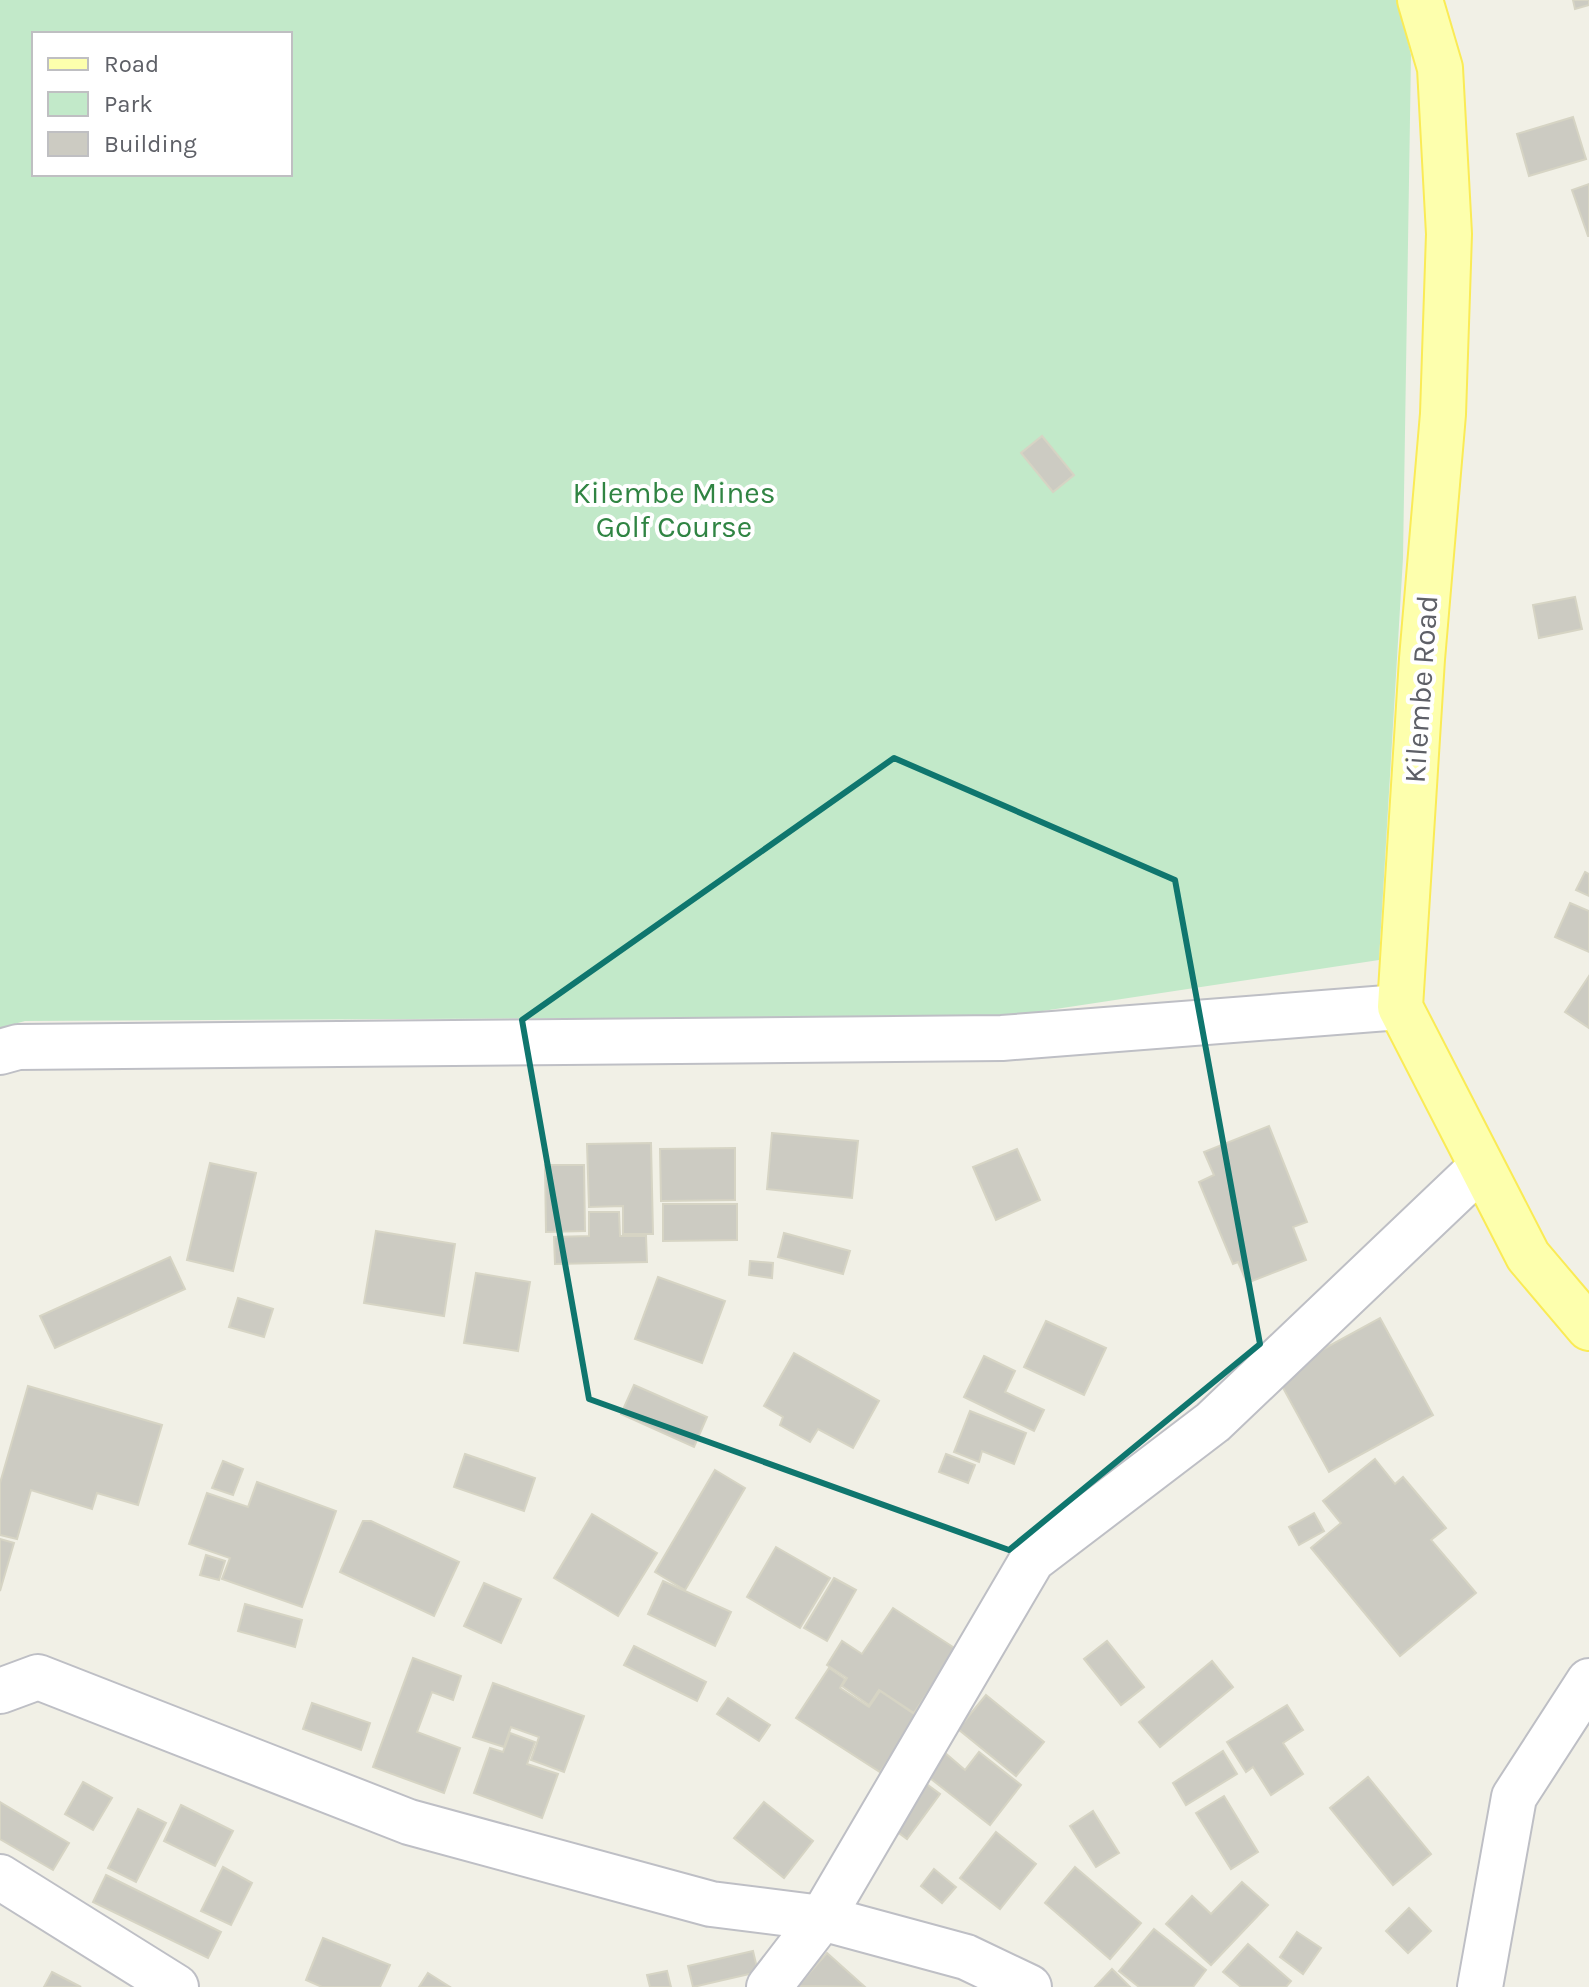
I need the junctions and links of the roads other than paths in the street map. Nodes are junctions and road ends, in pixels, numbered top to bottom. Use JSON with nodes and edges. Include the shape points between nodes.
{"nodes":[{"id":1,"x":1420,"y":0,"type":"edge"},
{"id":2,"x":1400,"y":1007,"type":"junction"},
{"id":3,"x":0,"y":1052,"type":"edge"},
{"id":4,"x":1481,"y":1167,"type":"junction"},
{"id":5,"x":1589,"y":1328,"type":"edge"},
{"id":6,"x":1589,"y":1681,"type":"edge"},
{"id":7,"x":0,"y":1691,"type":"edge"},
{"id":8,"x":0,"y":1877,"type":"edge"},
{"id":9,"x":822,"y":1918,"type":"junction"},
{"id":10,"x":176,"y":1987,"type":"edge"},
{"id":11,"x":769,"y":1987,"type":"edge"},
{"id":12,"x":1029,"y":1987,"type":"edge"},
{"id":13,"x":1480,"y":1987,"type":"edge"}],
"edges":[{"from":1,"to":2,"type":"main road","name":"Kilembe Road","via":[[1440,68],[1449,234],[1443,414]]},
{"from":2,"to":3,"type":"street","via":[[1002,1038],[18,1047]]},
{"from":2,"to":4,"type":"main road"},
{"from":4,"to":5,"type":"main road","via":[[1528,1256]]},
{"from":4,"to":9,"type":"street","via":[[1213,1422],[1032,1560]]},
{"from":6,"to":13,"type":"street","via":[[1514,1797]]},
{"from":7,"to":9,"type":"street","via":[[38,1677],[409,1822],[711,1904]]},
{"from":8,"to":10,"type":"street"},
{"from":9,"to":11,"type":"street"},
{"from":9,"to":12,"type":"street","via":[[966,1957]]}]}
